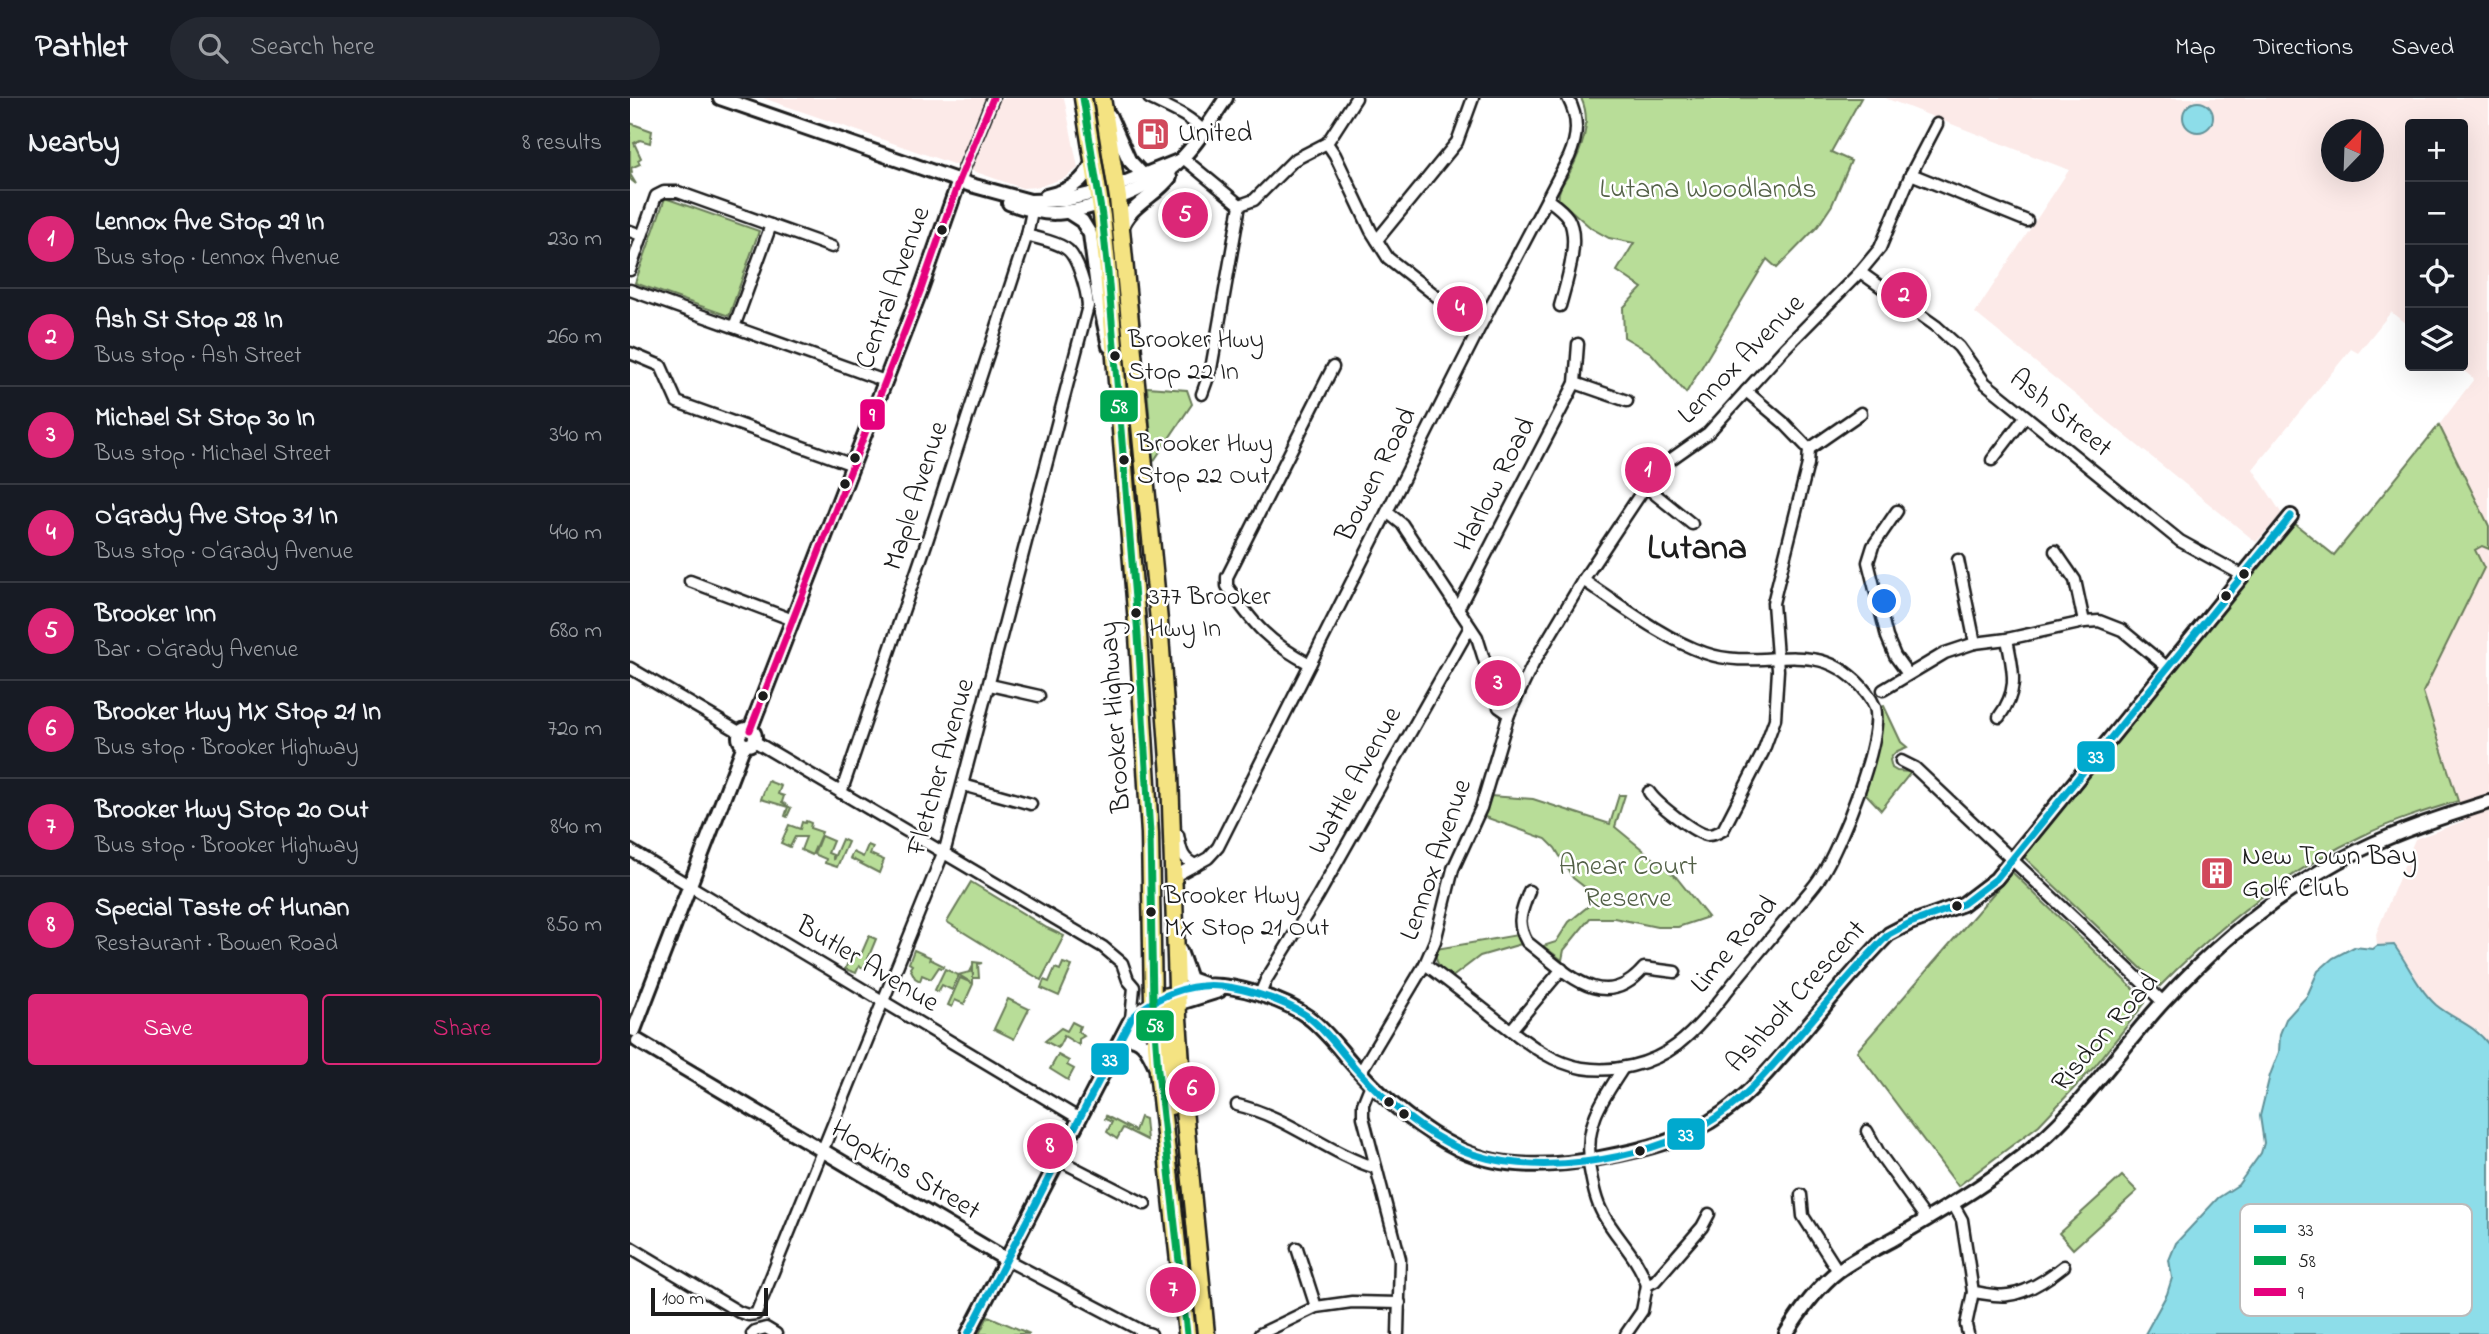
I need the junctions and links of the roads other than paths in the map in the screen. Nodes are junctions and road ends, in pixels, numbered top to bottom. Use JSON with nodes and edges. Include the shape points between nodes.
{"nodes":[{"id":1,"x":720,"y":98,"type":"edge"},
{"id":2,"x":993,"y":98,"type":"edge"},
{"id":3,"x":1083,"y":98,"type":"edge"},
{"id":4,"x":1149,"y":98,"type":"edge"},
{"id":5,"x":1226,"y":98,"type":"edge"},
{"id":6,"x":1356,"y":98,"type":"edge"},
{"id":7,"x":1473,"y":98,"type":"edge"},
{"id":8,"x":1568,"y":98,"type":"edge"},
{"id":9,"x":1103,"y":100,"type":"edge"},
{"id":10,"x":1937,"y":124,"type":"dead end"},
{"id":11,"x":1204,"y":132,"type":"junction"},
{"id":12,"x":1327,"y":143,"type":"junction"},
{"id":13,"x":1181,"y":161,"type":"junction"},
{"id":14,"x":1093,"y":162,"type":"junction"},
{"id":15,"x":1911,"y":174,"type":"junction"},
{"id":16,"x":1143,"y":175,"type":"junction"},
{"id":17,"x":965,"y":183,"type":"junction"},
{"id":18,"x":1117,"y":192,"type":"junction"},
{"id":19,"x":1018,"y":198,"type":"junction"},
{"id":20,"x":1099,"y":198,"type":"junction"},
{"id":21,"x":1547,"y":199,"type":"junction"},
{"id":22,"x":1240,"y":205,"type":"junction"},
{"id":23,"x":1032,"y":211,"type":"junction"},
{"id":24,"x":1068,"y":212,"type":"junction"},
{"id":25,"x":2027,"y":221,"type":"dead end"},
{"id":26,"x":771,"y":225,"type":"junction"},
{"id":27,"x":1121,"y":230,"type":"junction"},
{"id":28,"x":630,"y":231,"type":"edge"},
{"id":29,"x":641,"y":235,"type":"junction"},
{"id":30,"x":1027,"y":235,"type":"junction"},
{"id":31,"x":1377,"y":240,"type":"junction"},
{"id":32,"x":832,"y":247,"type":"dead end"},
{"id":33,"x":630,"y":270,"type":"edge"},
{"id":34,"x":1860,"y":272,"type":"junction"},
{"id":35,"x":630,"y":290,"type":"edge"},
{"id":36,"x":1560,"y":306,"type":"dead end"},
{"id":37,"x":734,"y":327,"type":"junction"},
{"id":38,"x":1480,"y":327,"type":"junction"},
{"id":39,"x":1578,"y":344,"type":"dead end"},
{"id":40,"x":630,"y":353,"type":"edge"},
{"id":41,"x":1114,"y":363,"type":"junction"},
{"id":42,"x":1333,"y":367,"type":"dead end"},
{"id":43,"x":885,"y":381,"type":"junction"},
{"id":44,"x":1574,"y":383,"type":"junction"},
{"id":45,"x":1746,"y":390,"type":"junction"},
{"id":46,"x":1202,"y":394,"type":"dead end"},
{"id":47,"x":1627,"y":401,"type":"dead end"},
{"id":48,"x":1861,"y":412,"type":"dead end"},
{"id":49,"x":2025,"y":417,"type":"junction"},
{"id":50,"x":1809,"y":449,"type":"junction"},
{"id":51,"x":1992,"y":460,"type":"dead end"},
{"id":52,"x":853,"y":465,"type":"junction"},
{"id":53,"x":1645,"y":486,"type":"junction"},
{"id":54,"x":1897,"y":511,"type":"dead end"},
{"id":55,"x":1387,"y":512,"type":"junction"},
{"id":56,"x":2291,"y":516,"type":"dead end"},
{"id":57,"x":1692,"y":524,"type":"dead end"},
{"id":58,"x":2055,"y":551,"type":"dead end"},
{"id":59,"x":1958,"y":560,"type":"dead end"},
{"id":60,"x":2244,"y":576,"type":"junction"},
{"id":61,"x":1583,"y":580,"type":"junction"},
{"id":62,"x":690,"y":581,"type":"dead end"},
{"id":63,"x":1458,"y":609,"type":"junction"},
{"id":64,"x":793,"y":620,"type":"junction"},
{"id":65,"x":2084,"y":622,"type":"junction"},
{"id":66,"x":1470,"y":627,"type":"junction"},
{"id":67,"x":2007,"y":639,"type":"junction"},
{"id":68,"x":1975,"y":643,"type":"junction"},
{"id":69,"x":1777,"y":658,"type":"junction"},
{"id":70,"x":1310,"y":664,"type":"junction"},
{"id":71,"x":630,"y":668,"type":"edge"},
{"id":72,"x":2168,"y":668,"type":"junction"},
{"id":73,"x":1908,"y":674,"type":"junction"},
{"id":74,"x":990,"y":685,"type":"junction"},
{"id":75,"x":1883,"y":690,"type":"dead end"},
{"id":76,"x":1039,"y":696,"type":"dead end"},
{"id":77,"x":1509,"y":714,"type":"junction"},
{"id":78,"x":1999,"y":717,"type":"dead end"},
{"id":79,"x":747,"y":737,"type":"junction"},
{"id":80,"x":1901,"y":761,"type":"dead end"},
{"id":81,"x":963,"y":785,"type":"junction"},
{"id":82,"x":1649,"y":792,"type":"dead end"},
{"id":83,"x":841,"y":793,"type":"junction"},
{"id":84,"x":2489,"y":802,"type":"edge"},
{"id":85,"x":1031,"y":804,"type":"dead end"},
{"id":86,"x":1171,"y":804,"type":"junction"},
{"id":87,"x":630,"y":850,"type":"edge"},
{"id":88,"x":943,"y":852,"type":"junction"},
{"id":89,"x":2012,"y":859,"type":"junction"},
{"id":90,"x":1196,"y":864,"type":"junction"},
{"id":91,"x":1173,"y":877,"type":"junction"},
{"id":92,"x":690,"y":886,"type":"junction"},
{"id":93,"x":1529,"y":891,"type":"dead end"},
{"id":94,"x":1174,"y":925,"type":"junction"},
{"id":95,"x":1425,"y":964,"type":"junction"},
{"id":96,"x":1562,"y":968,"type":"junction"},
{"id":97,"x":1675,"y":972,"type":"dead end"},
{"id":98,"x":1211,"y":986,"type":"junction"},
{"id":99,"x":1230,"y":989,"type":"junction"},
{"id":100,"x":1260,"y":994,"type":"junction"},
{"id":101,"x":883,"y":1001,"type":"junction"},
{"id":102,"x":2163,"y":1002,"type":"junction"},
{"id":103,"x":1168,"y":1005,"type":"junction"},
{"id":104,"x":1131,"y":1019,"type":"junction"},
{"id":105,"x":1511,"y":1030,"type":"junction"},
{"id":106,"x":633,"y":1037,"type":"edge"},
{"id":107,"x":1121,"y":1041,"type":"junction"},
{"id":108,"x":1623,"y":1068,"type":"junction"},
{"id":109,"x":1158,"y":1071,"type":"junction"},
{"id":110,"x":1360,"y":1073,"type":"junction"},
{"id":111,"x":1371,"y":1084,"type":"junction"},
{"id":112,"x":1237,"y":1105,"type":"dead end"},
{"id":113,"x":1080,"y":1119,"type":"junction"},
{"id":114,"x":1867,"y":1130,"type":"dead end"},
{"id":115,"x":823,"y":1150,"type":"junction"},
{"id":116,"x":1059,"y":1160,"type":"junction"},
{"id":117,"x":1589,"y":1160,"type":"junction"},
{"id":118,"x":1376,"y":1168,"type":"junction"},
{"id":119,"x":1168,"y":1177,"type":"junction"},
{"id":120,"x":1801,"y":1195,"type":"dead end"},
{"id":121,"x":1145,"y":1204,"type":"dead end"},
{"id":122,"x":1953,"y":1204,"type":"junction"},
{"id":123,"x":1709,"y":1214,"type":"dead end"},
{"id":124,"x":1927,"y":1220,"type":"junction"},
{"id":125,"x":630,"y":1247,"type":"edge"},
{"id":126,"x":1297,"y":1248,"type":"dead end"},
{"id":127,"x":1007,"y":1260,"type":"junction"},
{"id":128,"x":2064,"y":1266,"type":"dead end"},
{"id":129,"x":1838,"y":1271,"type":"junction"},
{"id":130,"x":1647,"y":1285,"type":"junction"},
{"id":131,"x":1973,"y":1292,"type":"junction"},
{"id":132,"x":1400,"y":1303,"type":"junction"},
{"id":133,"x":1316,"y":1307,"type":"junction"},
{"id":134,"x":754,"y":1332,"type":"edge"},
{"id":135,"x":776,"y":1334,"type":"edge"},
{"id":136,"x":968,"y":1334,"type":"edge"},
{"id":137,"x":1151,"y":1334,"type":"edge"},
{"id":138,"x":1186,"y":1334,"type":"edge"},
{"id":139,"x":1206,"y":1334,"type":"edge"},
{"id":140,"x":1260,"y":1334,"type":"edge"},
{"id":141,"x":1400,"y":1334,"type":"edge"},
{"id":142,"x":1626,"y":1334,"type":"edge"},
{"id":143,"x":1786,"y":1334,"type":"edge"},
{"id":144,"x":1968,"y":1334,"type":"edge"}],
"edges":[{"from":1,"to":17,"type":"street"},
{"from":2,"to":17,"type":"street","name":"Central Avenue"},
{"from":3,"to":14,"type":"highway","name":"Brooker Highway"},
{"from":4,"to":11,"type":"street"},
{"from":5,"to":11,"type":"street"},
{"from":6,"to":12,"type":"street"},
{"from":7,"to":31,"type":"street","via":[[1457,142]]},
{"from":8,"to":21,"type":"street","name":"Bowen Road","via":[[1577,135]]},
{"from":9,"to":16,"type":"street","via":[[1129,160]]},
{"from":9,"to":18,"type":"highway","name":"Brooker Highway"},
{"from":10,"to":15,"type":"street","name":"Lennox Avenue"},
{"from":11,"to":13,"type":"street"},
{"from":12,"to":22,"type":"street","via":[[1294,160],[1254,200]]},
{"from":12,"to":31,"type":"street"},
{"from":13,"to":16,"type":"street"},
{"from":13,"to":18,"type":"street","via":[[1155,182]]},
{"from":13,"to":22,"type":"street"},
{"from":13,"to":27,"type":"street","via":[[1159,189],[1130,212]]},
{"from":14,"to":19,"type":"street","via":[[1085,178],[1070,188]]},
{"from":14,"to":20,"type":"highway","name":"Brooker Highway"},
{"from":15,"to":25,"type":"street"},
{"from":15,"to":34,"type":"street","name":"Lennox Avenue","via":[[1880,247]]},
{"from":16,"to":18,"type":"street"},
{"from":17,"to":19,"type":"street"},
{"from":17,"to":23,"type":"street"},
{"from":17,"to":43,"type":"street","name":"Central Avenue"},
{"from":18,"to":20,"type":"highway"},
{"from":18,"to":27,"type":"highway","name":"Brooker Highway"},
{"from":19,"to":20,"type":"street","via":[[1046,202]]},
{"from":20,"to":24,"type":"street"},
{"from":20,"to":41,"type":"highway","name":"Brooker Highway"},
{"from":21,"to":36,"type":"street","via":[[1568,217],[1573,237]]},
{"from":21,"to":38,"type":"street","name":"Bowen Road"},
{"from":22,"to":46,"type":"street"},
{"from":23,"to":24,"type":"street"},
{"from":23,"to":30,"type":"street","name":"Maple Avenue"},
{"from":24,"to":41,"type":"street","via":[[1082,221],[1090,234],[1097,296]]},
{"from":26,"to":29,"type":"street","via":[[678,192],[664,192],[656,196]]},
{"from":26,"to":32,"type":"street"},
{"from":26,"to":37,"type":"street"},
{"from":27,"to":86,"type":"highway","name":"Brooker Highway","via":[[1159,621]]},
{"from":28,"to":29,"type":"street"},
{"from":29,"to":33,"type":"street"},
{"from":30,"to":74,"type":"street","name":"Fletcher Avenue","via":[[1070,252],[1088,306]]},
{"from":30,"to":83,"type":"street","name":"Maple Avenue"},
{"from":31,"to":38,"type":"street","via":[[1388,258]]},
{"from":34,"to":45,"type":"street","name":"Lennox Avenue"},
{"from":34,"to":49,"type":"street","name":"Ash Street","via":[[1936,326],[1959,347],[1985,383]]},
{"from":35,"to":37,"type":"street"},
{"from":37,"to":43,"type":"street"},
{"from":38,"to":55,"type":"street","name":"Bowen Road"},
{"from":39,"to":44,"type":"street","name":"Harlow Road"},
{"from":40,"to":52,"type":"street","via":[[661,366],[677,401]]},
{"from":41,"to":103,"type":"highway","name":"Brooker Highway","via":[[1150,834]]},
{"from":42,"to":70,"type":"street","via":[[1227,577],[1227,586],[1266,636]]},
{"from":43,"to":52,"type":"street","name":"Central Avenue"},
{"from":44,"to":47,"type":"street"},
{"from":44,"to":63,"type":"street","name":"Harlow Road"},
{"from":45,"to":50,"type":"street"},
{"from":45,"to":53,"type":"street","name":"Lennox Avenue","via":[[1707,433],[1657,469]]},
{"from":48,"to":50,"type":"street"},
{"from":49,"to":51,"type":"street"},
{"from":49,"to":60,"type":"street","name":"Ash Street","via":[[2180,541]]},
{"from":50,"to":69,"type":"street","via":[[1773,603]]},
{"from":52,"to":64,"type":"street","name":"Central Avenue"},
{"from":53,"to":57,"type":"street"},
{"from":53,"to":61,"type":"street","name":"Lennox Avenue"},
{"from":54,"to":73,"type":"street","via":[[1873,546],[1868,562],[1886,637]]},
{"from":55,"to":63,"type":"street","via":[[1402,524]]},
{"from":55,"to":70,"type":"street","name":"Bowen Road"},
{"from":56,"to":60,"type":"street","name":"Ashbolt Crescent"},
{"from":58,"to":65,"type":"street","via":[[2075,580]]},
{"from":59,"to":68,"type":"street"},
{"from":60,"to":72,"type":"street","name":"Ashbolt Crescent"},
{"from":61,"to":69,"type":"street","name":"Lime Road","via":[[1695,649],[1730,659]]},
{"from":61,"to":77,"type":"street","name":"Lennox Avenue"},
{"from":62,"to":64,"type":"street"},
{"from":63,"to":66,"type":"street"},
{"from":64,"to":79,"type":"street","name":"Central Avenue"},
{"from":65,"to":67,"type":"street"},
{"from":65,"to":72,"type":"street","via":[[2099,621],[2122,629]]},
{"from":66,"to":77,"type":"street","via":[[1482,649],[1500,707]]},
{"from":66,"to":100,"type":"street","name":"Wattle Avenue"},
{"from":67,"to":68,"type":"street"},
{"from":67,"to":78,"type":"street","via":[[2015,679]]},
{"from":68,"to":73,"type":"street","via":[[1945,653]]},
{"from":69,"to":82,"type":"street","via":[[1778,694],[1771,734],[1723,830],[1707,835],[1698,831]]},
{"from":69,"to":108,"type":"street","name":"Lime Road","via":[[1830,662],[1871,699],[1875,725],[1861,786],[1821,877],[1700,1023],[1659,1056]]},
{"from":70,"to":90,"type":"street","name":"Bowen Road","via":[[1217,847],[1209,858]]},
{"from":71,"to":79,"type":"street"},
{"from":72,"to":89,"type":"street","name":"Ashbolt Crescent"},
{"from":73,"to":75,"type":"street"},
{"from":74,"to":76,"type":"street"},
{"from":74,"to":81,"type":"street","name":"Fletcher Avenue"},
{"from":77,"to":95,"type":"street","name":"Lennox Avenue","via":[[1481,808],[1453,869]]},
{"from":79,"to":83,"type":"street"},
{"from":79,"to":92,"type":"street","name":"Central Avenue"},
{"from":80,"to":89,"type":"street","via":[[1915,768]]},
{"from":81,"to":85,"type":"street"},
{"from":81,"to":88,"type":"street","name":"Fletcher Avenue"},
{"from":83,"to":88,"type":"street"},
{"from":84,"to":102,"type":"street","name":"Risdon Road","via":[[2381,841],[2314,875],[2246,925]]},
{"from":86,"to":90,"type":"street","via":[[1182,855]]},
{"from":86,"to":91,"type":"highway","name":"Brooker Highway"},
{"from":87,"to":92,"type":"street","name":"Butler Avenue"},
{"from":88,"to":101,"type":"street","name":"Fletcher Avenue"},
{"from":88,"to":104,"type":"street","via":[[1119,960],[1134,987]]},
{"from":89,"to":102,"type":"street"},
{"from":89,"to":117,"type":"street","name":"Ashbolt Crescent","via":[[1996,879],[1963,904],[1889,934],[1768,1070],[1724,1112],[1665,1143]]},
{"from":90,"to":91,"type":"street","name":"Bowen Road"},
{"from":91,"to":94,"type":"highway","name":"Brooker Highway"},
{"from":91,"to":103,"type":"highway","via":[[1166,887],[1164,908]]},
{"from":92,"to":101,"type":"street","name":"Butler Avenue"},
{"from":92,"to":106,"type":"street","name":"Central Avenue"},
{"from":93,"to":96,"type":"street","via":[[1519,922],[1521,931],[1527,942]]},
{"from":94,"to":98,"type":"street","via":[[1188,976]]},
{"from":94,"to":103,"type":"highway","name":"Brooker Highway"},
{"from":95,"to":105,"type":"street","name":"Lime Road"},
{"from":95,"to":110,"type":"street","name":"Lennox Avenue"},
{"from":96,"to":97,"type":"street","via":[[1590,987],[1606,990],[1621,988],[1644,968]]},
{"from":96,"to":105,"type":"street"},
{"from":98,"to":99,"type":"street","name":"Ashbolt Crescent"},
{"from":98,"to":103,"type":"street","name":"Ashbolt Crescent","via":[[1196,987]]},
{"from":99,"to":100,"type":"street","name":"Ashbolt Crescent"},
{"from":99,"to":103,"type":"street","name":"Ashbolt Crescent"},
{"from":100,"to":110,"type":"street","name":"Ashbolt Crescent","via":[[1305,1014]]},
{"from":101,"to":113,"type":"street","name":"Butler Avenue"},
{"from":101,"to":115,"type":"street","name":"Fletcher Avenue"},
{"from":102,"to":122,"type":"street","name":"Risdon Road","via":[[2071,1113],[2016,1161]]},
{"from":103,"to":104,"type":"street"},
{"from":103,"to":107,"type":"street"},
{"from":103,"to":109,"type":"highway","name":"Brooker Highway"},
{"from":103,"to":119,"type":"highway"},
{"from":103,"to":139,"type":"highway","via":[[1190,1049],[1185,1121]]},
{"from":104,"to":107,"type":"street"},
{"from":105,"to":108,"type":"street","name":"Lime Road","via":[[1562,1063]]},
{"from":106,"to":115,"type":"street","name":"Hopkins Street"},
{"from":107,"to":109,"type":"street","via":[[1136,1038],[1144,1044]]},
{"from":107,"to":113,"type":"street"},
{"from":108,"to":117,"type":"street","via":[[1595,1112]]},
{"from":109,"to":119,"type":"highway","name":"Brooker Highway"},
{"from":110,"to":111,"type":"street","name":"Ashbolt Crescent"},
{"from":111,"to":117,"type":"street","name":"Ashbolt Crescent","via":[[1432,1133],[1481,1157],[1537,1165]]},
{"from":111,"to":118,"type":"street","via":[[1362,1110]]},
{"from":112,"to":118,"type":"street","via":[[1259,1110]]},
{"from":113,"to":116,"type":"street"},
{"from":114,"to":124,"type":"street","via":[[1878,1153]]},
{"from":115,"to":125,"type":"street","name":"Fletcher Avenue","via":[[756,1314],[748,1315]]},
{"from":115,"to":127,"type":"street","name":"Hopkins Street"},
{"from":116,"to":121,"type":"street"},
{"from":116,"to":127,"type":"street"},
{"from":117,"to":130,"type":"street","via":[[1603,1214],[1634,1255]]},
{"from":118,"to":132,"type":"street","via":[[1400,1259]]},
{"from":119,"to":138,"type":"highway","name":"Brooker Highway"},
{"from":120,"to":129,"type":"street","via":[[1803,1216]]},
{"from":122,"to":124,"type":"street","name":"Risdon Road"},
{"from":122,"to":131,"type":"street","via":[[1962,1220]]},
{"from":123,"to":130,"type":"street"},
{"from":124,"to":129,"type":"street","name":"Risdon Road"},
{"from":126,"to":133,"type":"street"},
{"from":127,"to":136,"type":"street"},
{"from":127,"to":137,"type":"street","name":"Hopkins Street"},
{"from":128,"to":131,"type":"street","via":[[2016,1294]]},
{"from":129,"to":143,"type":"street","name":"Risdon Road","via":[[1815,1292]]},
{"from":130,"to":142,"type":"street","via":[[1642,1311]]},
{"from":131,"to":144,"type":"street"},
{"from":132,"to":133,"type":"street","via":[[1352,1301]]},
{"from":132,"to":141,"type":"street"},
{"from":133,"to":140,"type":"street"},
{"from":134,"to":135,"type":"street","via":[[766,1328]]}]}
